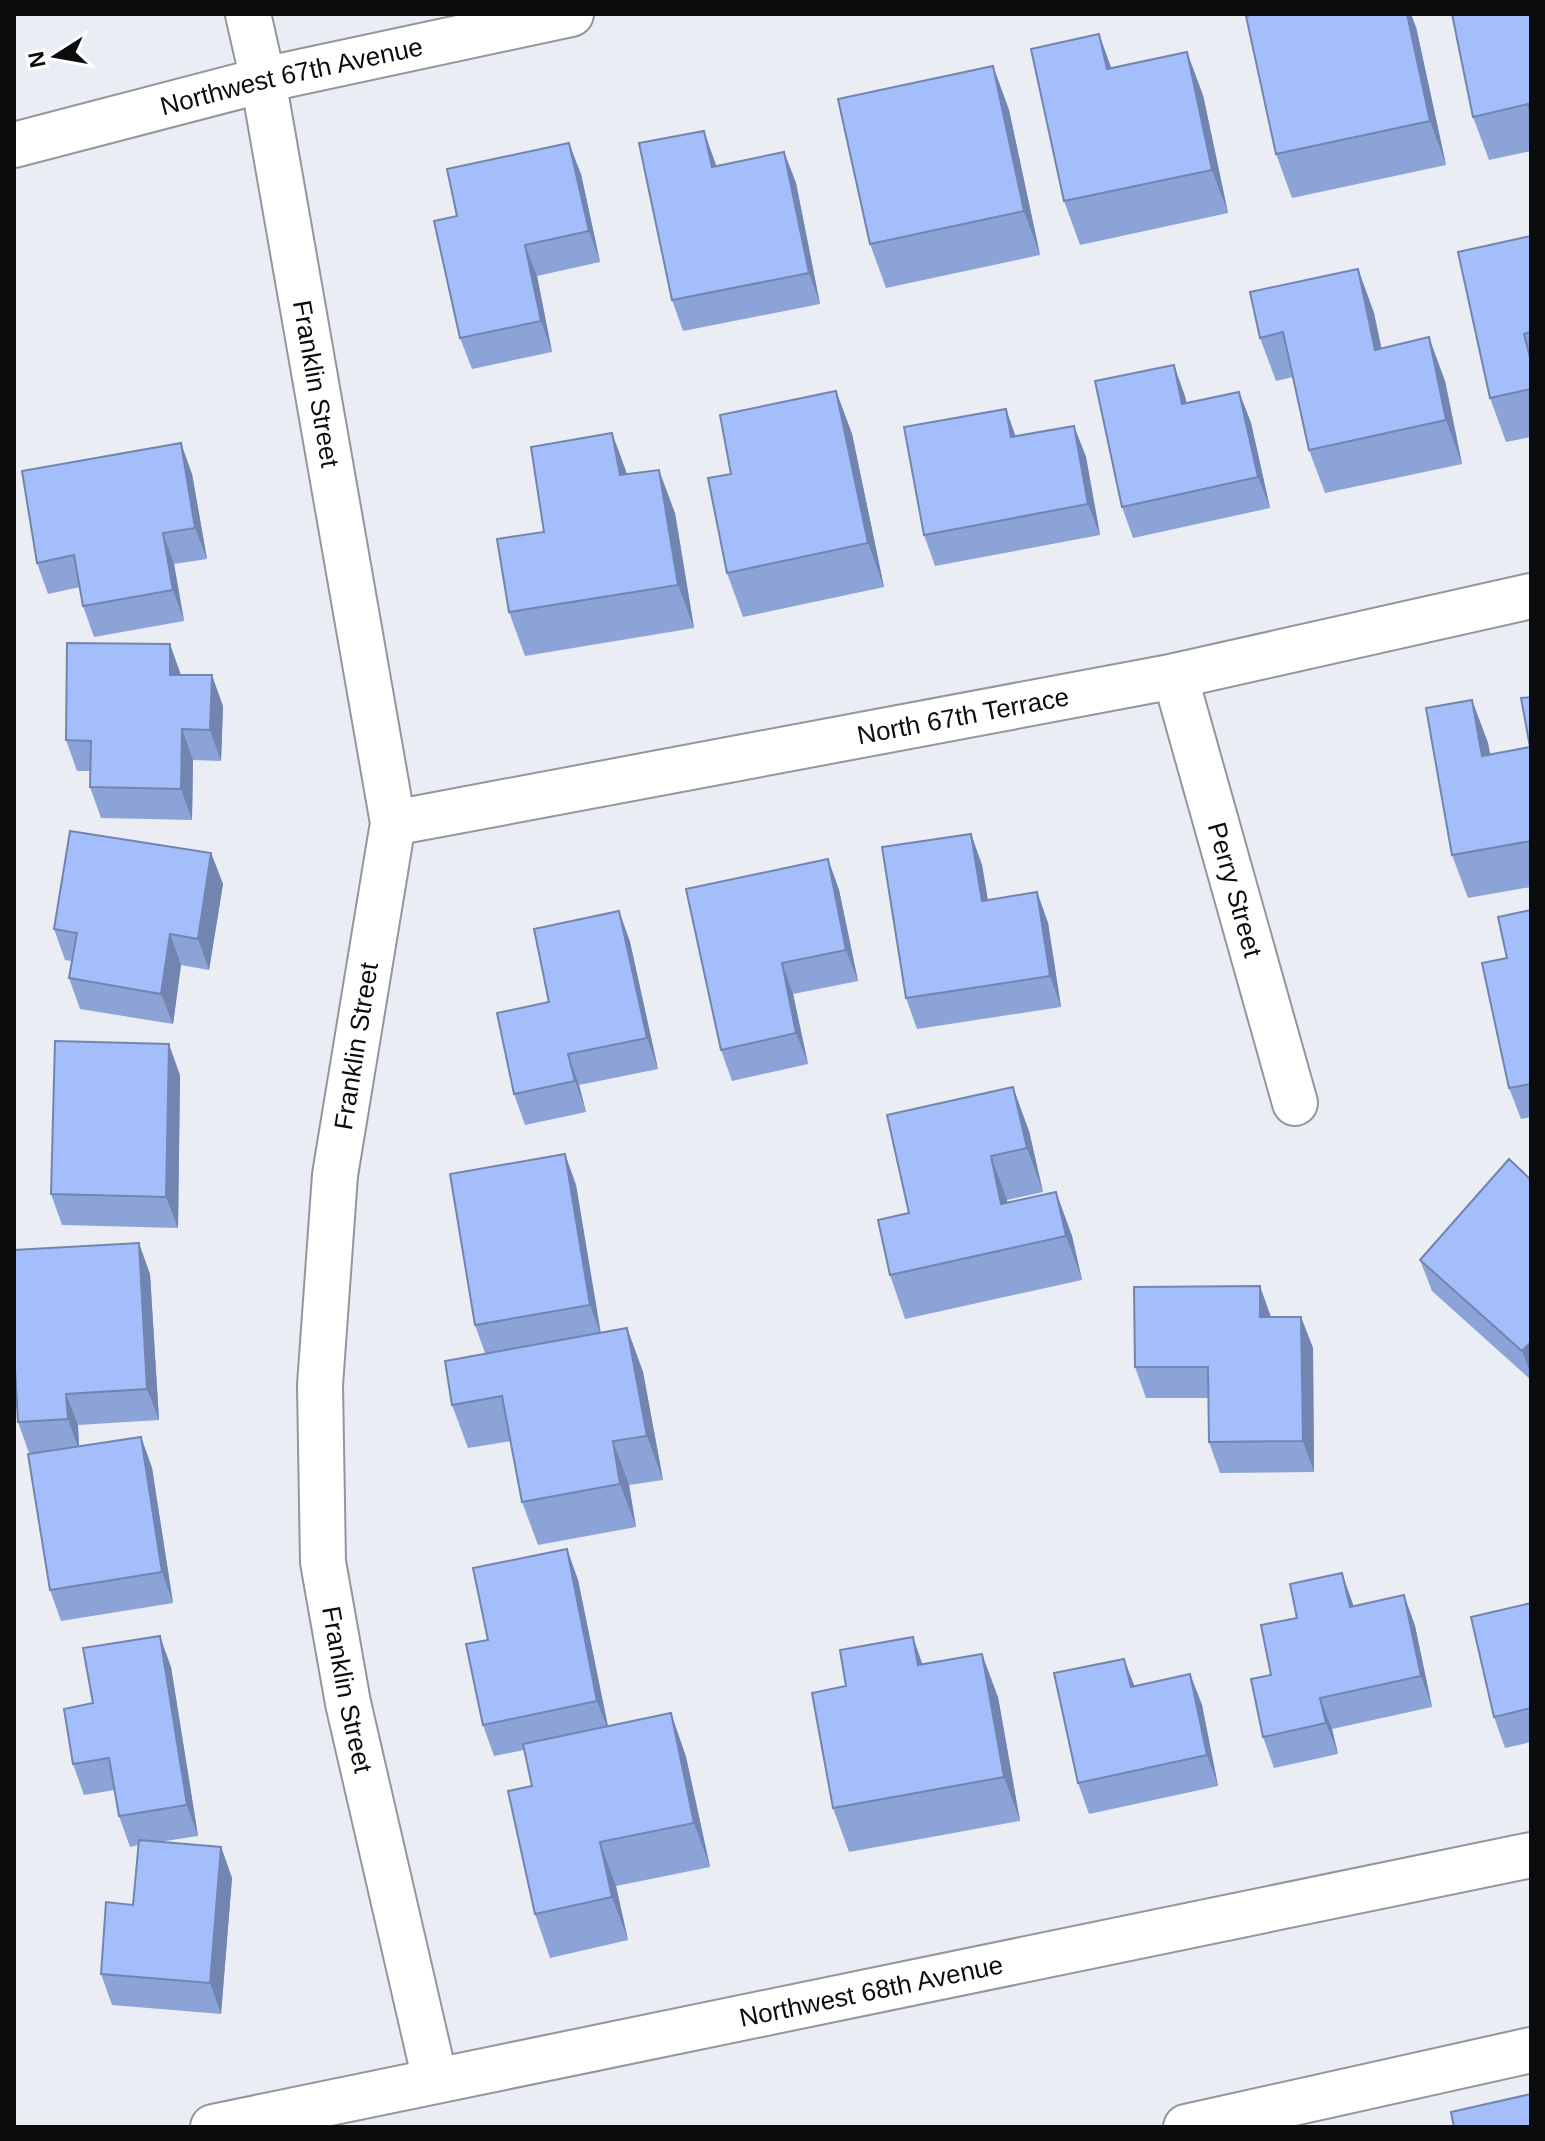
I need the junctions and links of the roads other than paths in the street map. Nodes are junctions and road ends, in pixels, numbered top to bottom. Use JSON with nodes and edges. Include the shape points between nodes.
{"nodes":[{"id":1,"x":248,"y":14,"type":"edge"},
{"id":2,"x":571,"y":14,"type":"edge"},
{"id":3,"x":263,"y":80,"type":"junction"},
{"id":4,"x":14,"y":145,"type":"edge"},
{"id":5,"x":1531,"y":596,"type":"edge"},
{"id":6,"x":1175,"y":676,"type":"junction"},
{"id":7,"x":393,"y":823,"type":"junction"},
{"id":8,"x":1295,"y":1103,"type":"dead end"},
{"id":9,"x":1531,"y":1855,"type":"edge"},
{"id":10,"x":1531,"y":2050,"type":"edge"},
{"id":11,"x":435,"y":2080,"type":"junction"},
{"id":12,"x":1310,"y":2114,"type":"edge"},
{"id":13,"x":237,"y":2125,"type":"edge"},
{"id":14,"x":1186,"y":2127,"type":"edge"}],
"edges":[{"from":1,"to":3,"type":"street","name":"Franklin Street"},
{"from":2,"to":3,"type":"street","name":"Northwest 67th Avenue"},
{"from":3,"to":4,"type":"street","name":"Northwest 67th Avenue"},
{"from":3,"to":7,"type":"street","name":"Franklin Street"},
{"from":5,"to":6,"type":"street","name":"North 67th Terrace"},
{"from":6,"to":7,"type":"street","name":"North 67th Terrace"},
{"from":6,"to":8,"type":"street","name":"Perry Street"},
{"from":7,"to":11,"type":"street","name":"Franklin Street","via":[[335,1175],[320,1385],[323,1562],[348,1703]]},
{"from":9,"to":11,"type":"street","name":"Northwest 68th Avenue"},
{"from":10,"to":12,"type":"street"},
{"from":11,"to":13,"type":"street","name":"Northwest 68th Avenue"},
{"from":12,"to":14,"type":"street"}]}
